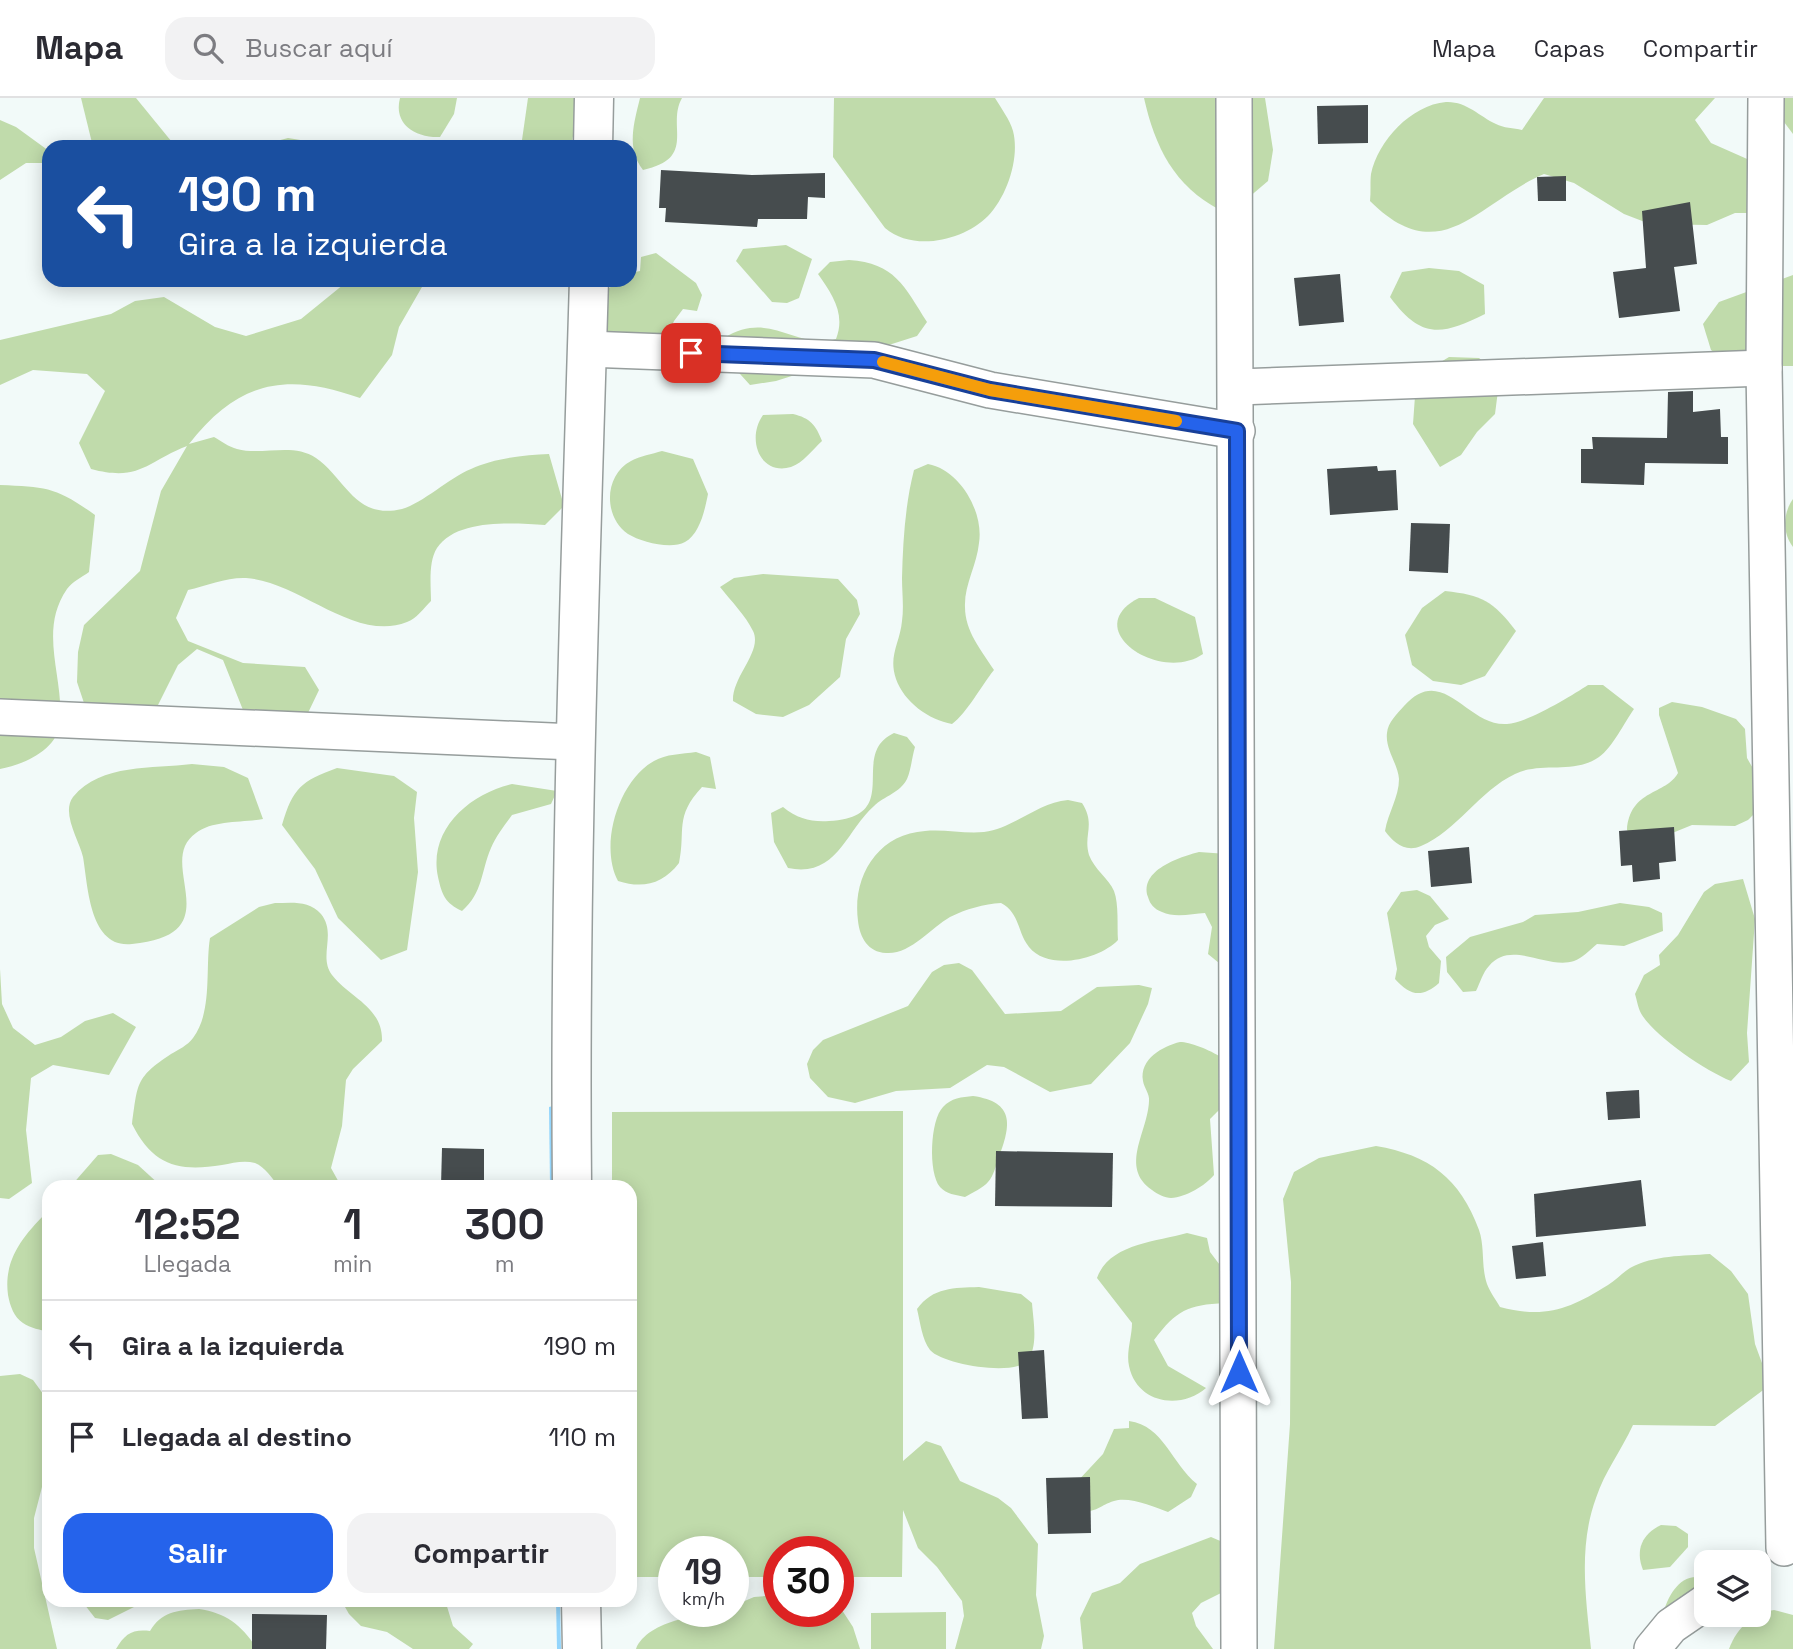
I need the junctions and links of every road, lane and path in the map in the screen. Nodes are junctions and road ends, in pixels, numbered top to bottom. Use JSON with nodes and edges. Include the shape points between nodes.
{"nodes":[{"id":1,"x":594,"y":98,"type":"edge"},
{"id":2,"x":1234,"y":98,"type":"edge"},
{"id":3,"x":1766,"y":98,"type":"edge"},
{"id":4,"x":593,"y":140,"type":"edge"},
{"id":5,"x":589,"y":287,"type":"edge"},
{"id":6,"x":587,"y":349,"type":"junction"},
{"id":7,"x":1764,"y":368,"type":"junction"},
{"id":8,"x":1238,"y":387,"type":"junction"},
{"id":9,"x":1237,"y":431,"type":"junction"},
{"id":10,"x":0,"y":717,"type":"edge"},
{"id":11,"x":574,"y":742,"type":"junction"},
{"id":12,"x":572,"y":1180,"type":"edge"},
{"id":13,"x":1779,"y":1552,"type":"edge"},
{"id":14,"x":581,"y":1607,"type":"edge"},
{"id":15,"x":1694,"y":1610,"type":"edge"},
{"id":16,"x":582,"y":1649,"type":"edge"},
{"id":17,"x":1239,"y":1649,"type":"edge"},
{"id":18,"x":1652,"y":1649,"type":"edge"}],
"edges":[{"from":1,"to":4,"type":"street"},
{"from":2,"to":8,"type":"street"},
{"from":3,"to":7,"type":"street"},
{"from":5,"to":6,"type":"street"},
{"from":6,"to":9,"type":"street","via":[[874,360],[990,390]]},
{"from":6,"to":11,"type":"street"},
{"from":7,"to":8,"type":"street"},
{"from":7,"to":13,"type":"street"},
{"from":8,"to":9,"type":"street"},
{"from":9,"to":17,"type":"street"},
{"from":10,"to":11,"type":"street"},
{"from":11,"to":12,"type":"street"},
{"from":14,"to":16,"type":"street"},
{"from":15,"to":18,"type":"street","via":[[1671,1626]]}]}
